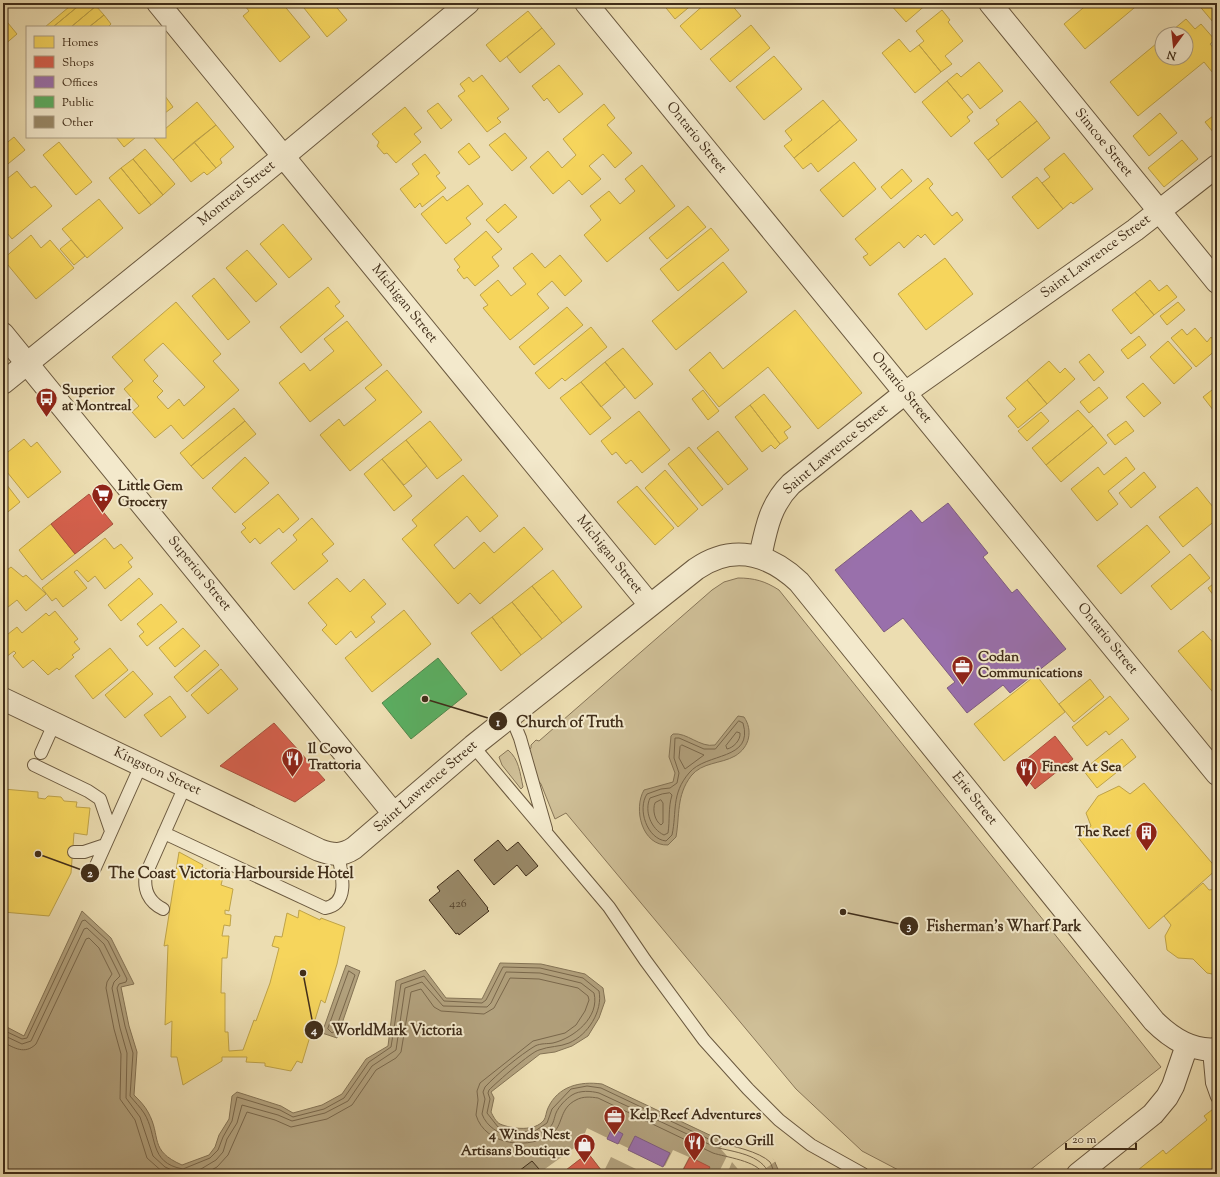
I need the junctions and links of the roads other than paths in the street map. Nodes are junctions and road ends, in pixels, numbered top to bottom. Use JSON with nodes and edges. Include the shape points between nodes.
{"nodes":[{"id":1,"x":158,"y":3,"type":"edge"},
{"id":2,"x":468,"y":3,"type":"edge"},
{"id":3,"x":586,"y":3,"type":"edge"},
{"id":4,"x":990,"y":3,"type":"edge"},
{"id":5,"x":284,"y":156,"type":"junction"},
{"id":6,"x":1217,"y":166,"type":"edge"},
{"id":7,"x":1159,"y":212,"type":"junction"},
{"id":8,"x":1217,"y":282,"type":"edge"},
{"id":9,"x":3,"y":334,"type":"edge"},
{"id":10,"x":26,"y":363,"type":"junction"},
{"id":11,"x":3,"y":383,"type":"edge"},
{"id":12,"x":905,"y":393,"type":"junction"},
{"id":13,"x":760,"y":557,"type":"junction"},
{"id":14,"x":650,"y":605,"type":"junction"},
{"id":15,"x":3,"y":699,"type":"edge"},
{"id":16,"x":511,"y":716,"type":"junction"},
{"id":17,"x":54,"y":724,"type":"junction"},
{"id":18,"x":473,"y":746,"type":"junction"},
{"id":19,"x":41,"y":753,"type":"dead end"},
{"id":20,"x":34,"y":765,"type":"dead end"},
{"id":21,"x":141,"y":765,"type":"junction"},
{"id":22,"x":1217,"y":774,"type":"edge"},
{"id":23,"x":185,"y":786,"type":"junction"},
{"id":24,"x":394,"y":814,"type":"junction"},
{"id":25,"x":111,"y":830,"type":"junction"},
{"id":26,"x":164,"y":833,"type":"junction"},
{"id":27,"x":547,"y":834,"type":"junction"},
{"id":28,"x":105,"y":845,"type":"junction"},
{"id":29,"x":74,"y":852,"type":"dead end"},
{"id":30,"x":338,"y":855,"type":"junction"},
{"id":31,"x":94,"y":870,"type":"dead end"},
{"id":32,"x":163,"y":909,"type":"dead end"},
{"id":33,"x":1187,"y":1044,"type":"junction"},
{"id":34,"x":1213,"y":1050,"type":"edge"},
{"id":35,"x":1217,"y":1097,"type":"edge"},
{"id":36,"x":863,"y":1174,"type":"edge"},
{"id":37,"x":1078,"y":1174,"type":"edge"}],
"edges":[{"from":1,"to":5,"type":"street","name":"Michigan Street"},
{"from":2,"to":5,"type":"street","name":"Montreal Street"},
{"from":3,"to":12,"type":"street","name":"Ontario Street"},
{"from":4,"to":7,"type":"street","name":"Simcoe Street"},
{"from":5,"to":10,"type":"street","name":"Montreal Street"},
{"from":5,"to":14,"type":"street","name":"Michigan Street"},
{"from":6,"to":7,"type":"street","name":"Saint Lawrence Street"},
{"from":7,"to":8,"type":"street","name":"Simcoe Street"},
{"from":7,"to":12,"type":"street","name":"Saint Lawrence Street"},
{"from":9,"to":10,"type":"street","name":"Superior Street"},
{"from":10,"to":11,"type":"street","name":"Montreal Street"},
{"from":10,"to":24,"type":"street","name":"Superior Street"},
{"from":12,"to":13,"type":"street","name":"Saint Lawrence Street","via":[[783,492],[771,511]]},
{"from":12,"to":22,"type":"street","name":"Ontario Street"},
{"from":13,"to":14,"type":"street","name":"Saint Lawrence Street","via":[[729,554],[706,562]]},
{"from":13,"to":33,"type":"street","name":"Erie Street","via":[[781,566],[799,582],[1142,1007],[1168,1034]]},
{"from":14,"to":16,"type":"street","name":"Saint Lawrence Street"},
{"from":15,"to":17,"type":"street","name":"Kingston Street"},
{"from":16,"to":18,"type":"street","name":"Saint Lawrence Street"},
{"from":16,"to":27,"type":"lane","via":[[520,738]]},
{"from":17,"to":19,"type":"lane"},
{"from":17,"to":21,"type":"street","name":"Kingston Street"},
{"from":18,"to":24,"type":"street","name":"Saint Lawrence Street"},
{"from":18,"to":27,"type":"lane"},
{"from":20,"to":25,"type":"lane","via":[[100,799]]},
{"from":21,"to":23,"type":"street","name":"Kingston Street"},
{"from":21,"to":25,"type":"lane"},
{"from":23,"to":26,"type":"lane"},
{"from":23,"to":30,"type":"street","name":"Kingston Street","via":[[311,846]]},
{"from":24,"to":30,"type":"street","name":"Saint Lawrence Street","via":[[354,848]]},
{"from":25,"to":28,"type":"lane"},
{"from":26,"to":30,"type":"lane","via":[[324,908],[338,902],[342,888],[343,878]]},
{"from":26,"to":32,"type":"lane","via":[[146,874],[144,885],[152,902]]},
{"from":27,"to":36,"type":"lane","via":[[609,907],[704,1040],[748,1089],[779,1120],[811,1145]]},
{"from":28,"to":29,"type":"lane"},
{"from":28,"to":31,"type":"lane"},
{"from":33,"to":34,"type":"street","name":"Erie Street"},
{"from":33,"to":37,"type":"street","via":[[1173,1086],[1153,1114]]},
{"from":34,"to":35,"type":"lane","via":[[1212,1083]]}]}
